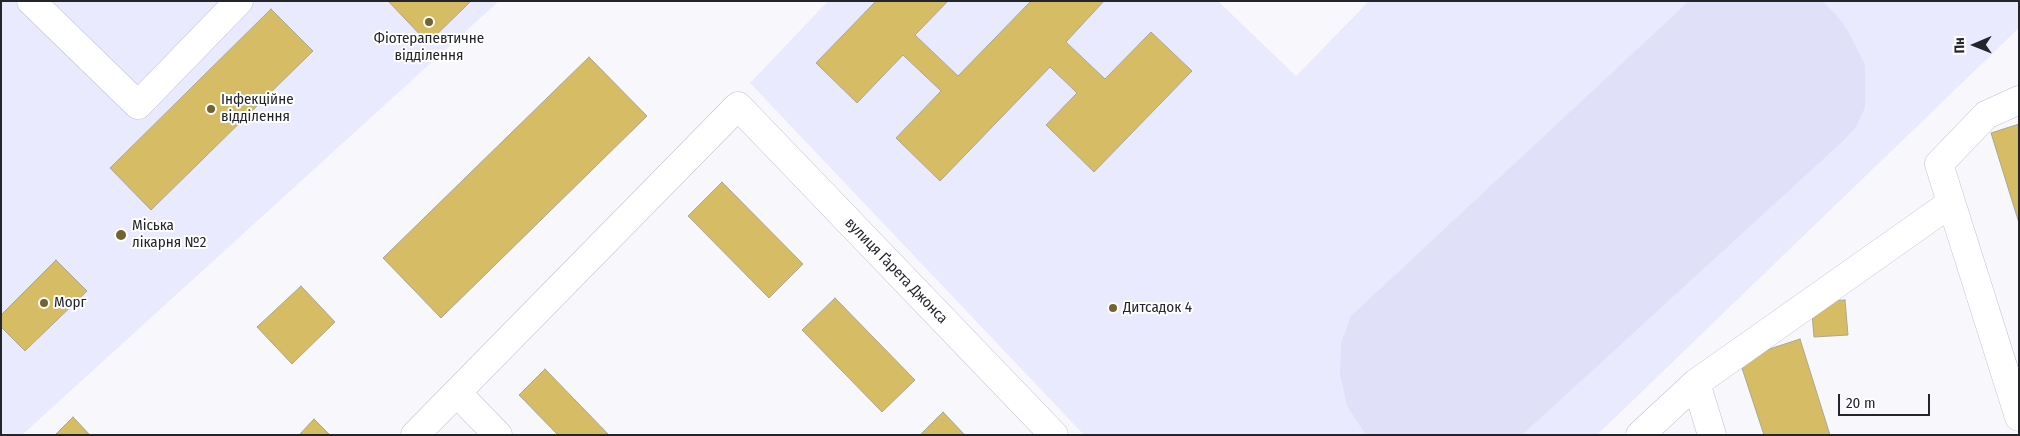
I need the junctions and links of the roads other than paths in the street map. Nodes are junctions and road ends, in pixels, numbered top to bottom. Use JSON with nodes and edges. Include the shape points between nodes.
{"nodes":[{"id":1,"x":31,"y":1,"type":"edge"},
{"id":2,"x":239,"y":1,"type":"edge"},
{"id":3,"x":2019,"y":100,"type":"edge"},
{"id":4,"x":1951,"y":204,"type":"junction"},
{"id":5,"x":1696,"y":382,"type":"junction"},
{"id":6,"x":457,"y":393,"type":"junction"},
{"id":7,"x":2019,"y":417,"type":"edge"},
{"id":8,"x":415,"y":435,"type":"edge"},
{"id":9,"x":498,"y":435,"type":"edge"},
{"id":10,"x":1054,"y":435,"type":"edge"},
{"id":11,"x":1640,"y":435,"type":"edge"},
{"id":12,"x":1712,"y":435,"type":"edge"}],
"edges":[{"from":1,"to":2,"type":"street","via":[[138,105]]},
{"from":3,"to":4,"type":"street","via":[[1986,115],[1939,164]]},
{"from":4,"to":5,"type":"street"},
{"from":4,"to":7,"type":"street"},
{"from":5,"to":11,"type":"street"},
{"from":5,"to":12,"type":"street"},
{"from":6,"to":8,"type":"street"},
{"from":6,"to":9,"type":"street"},
{"from":6,"to":10,"type":"street","name":"вулиця Ґарета Джонса","via":[[738,106]]}]}
